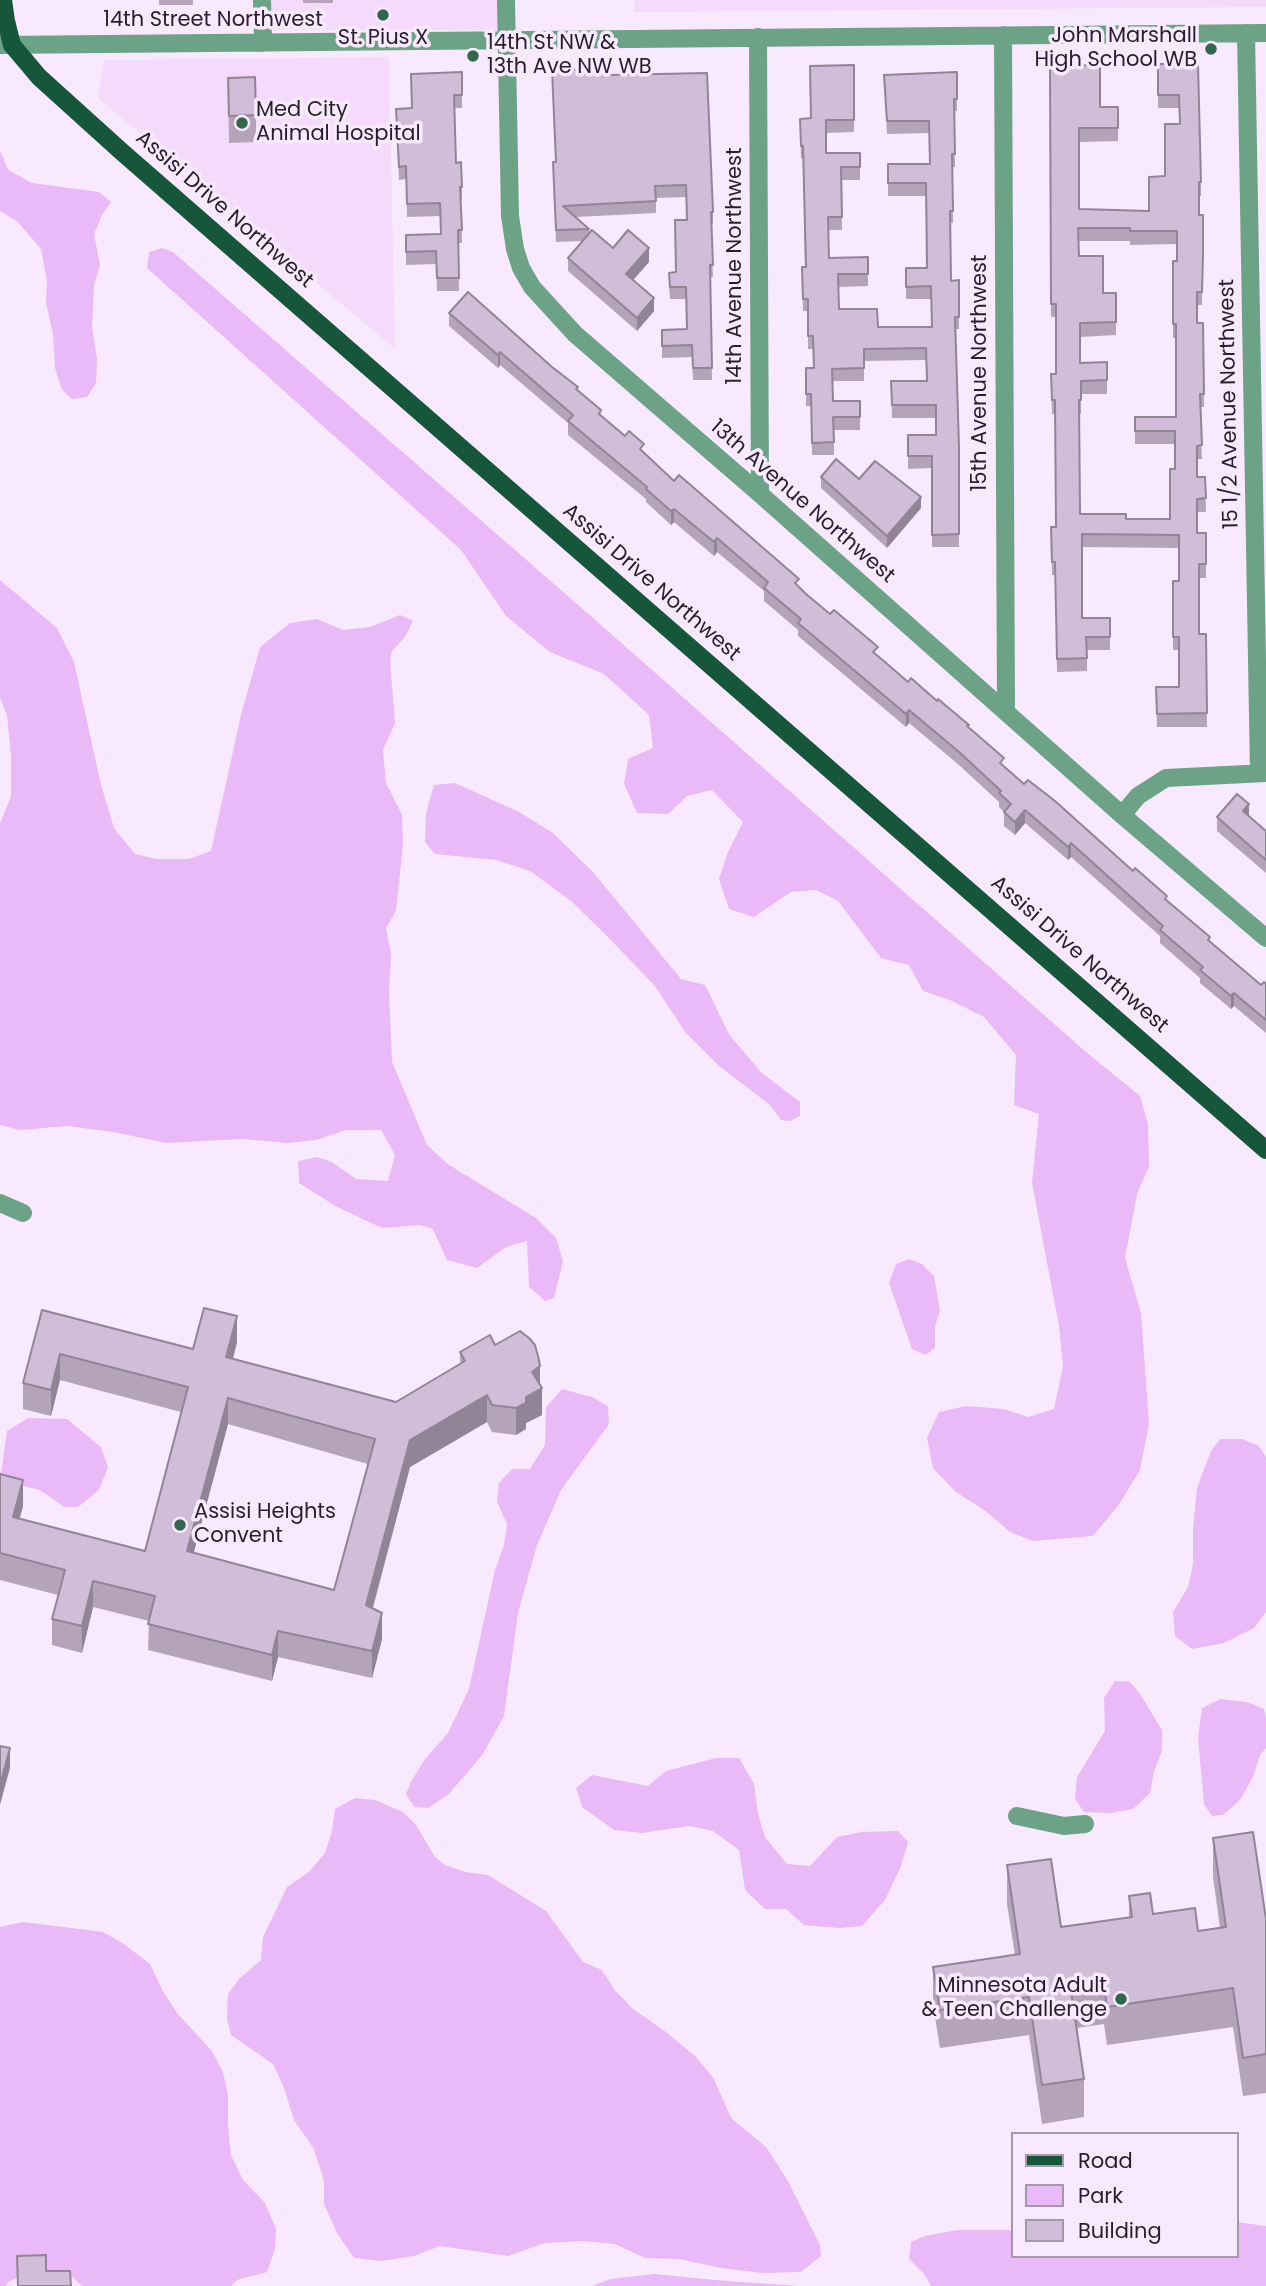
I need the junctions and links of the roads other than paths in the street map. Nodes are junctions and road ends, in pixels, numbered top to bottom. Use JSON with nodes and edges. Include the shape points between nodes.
{"nodes":[{"id":1,"x":3,"y":0,"type":"edge"},
{"id":2,"x":262,"y":0,"type":"edge"},
{"id":3,"x":506,"y":0,"type":"edge"},
{"id":4,"x":1246,"y":33,"type":"junction"},
{"id":5,"x":1266,"y":33,"type":"edge"},
{"id":6,"x":1003,"y":35,"type":"junction"},
{"id":7,"x":758,"y":37,"type":"junction"},
{"id":8,"x":507,"y":41,"type":"junction"},
{"id":9,"x":263,"y":43,"type":"junction"},
{"id":10,"x":6,"y":45,"type":"edge"},
{"id":11,"x":760,"y":494,"type":"junction"},
{"id":12,"x":1006,"y":710,"type":"junction"},
{"id":13,"x":1262,"y":773,"type":"edge"},
{"id":14,"x":1122,"y":815,"type":"junction"},
{"id":15,"x":1266,"y":938,"type":"edge"},
{"id":16,"x":1266,"y":1150,"type":"edge"},
{"id":17,"x":0,"y":1203,"type":"edge"},
{"id":18,"x":23,"y":1213,"type":"dead end"},
{"id":19,"x":1017,"y":1816,"type":"dead end"},
{"id":20,"x":1085,"y":1824,"type":"dead end"}],
"edges":[{"from":1,"to":10,"type":"main road"},
{"from":2,"to":9,"type":"street"},
{"from":3,"to":8,"type":"street","name":"13th Avenue Northwest"},
{"from":4,"to":5,"type":"street","name":"14th Street Northwest"},
{"from":4,"to":6,"type":"street","name":"14th Street Northwest"},
{"from":4,"to":13,"type":"street","name":"15 1/2 Avenue Northwest"},
{"from":6,"to":7,"type":"street","name":"14th Street Northwest"},
{"from":6,"to":12,"type":"street","name":"15th Avenue Northwest"},
{"from":7,"to":8,"type":"street","name":"14th Street Northwest"},
{"from":7,"to":11,"type":"street","name":"14th Avenue Northwest"},
{"from":8,"to":9,"type":"street","name":"14th Street Northwest"},
{"from":8,"to":11,"type":"street","name":"13th Avenue Northwest","via":[[510,216],[521,268],[532,287],[575,334]]},
{"from":9,"to":10,"type":"street","name":"14th Street Northwest"},
{"from":10,"to":16,"type":"main road","name":"Assisi Drive Northwest","via":[[122,152]]},
{"from":11,"to":12,"type":"street","name":"13th Avenue Northwest"},
{"from":12,"to":14,"type":"street","name":"13th Avenue Northwest"},
{"from":13,"to":14,"type":"street","via":[[1166,778],[1138,796]]},
{"from":14,"to":15,"type":"street","name":"13th Avenue Northwest"},
{"from":17,"to":18,"type":"street"},
{"from":19,"to":20,"type":"street","via":[[1064,1826]]}]}
